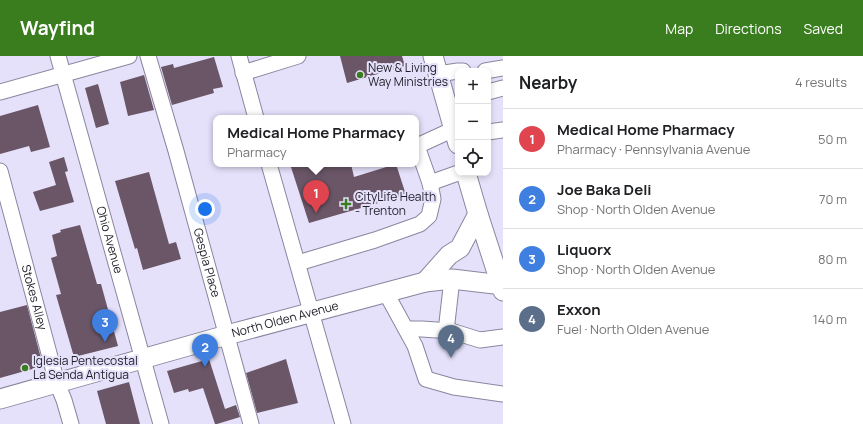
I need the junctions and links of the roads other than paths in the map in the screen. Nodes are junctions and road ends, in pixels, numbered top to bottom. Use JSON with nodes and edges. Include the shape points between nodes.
{"nodes":[{"id":1,"x":58,"y":56,"type":"edge"},
{"id":2,"x":129,"y":56,"type":"edge"},
{"id":3,"x":148,"y":56,"type":"edge"},
{"id":4,"x":239,"y":56,"type":"edge"},
{"id":5,"x":298,"y":56,"type":"edge"},
{"id":6,"x":435,"y":65,"type":"edge"},
{"id":7,"x":503,"y":68,"type":"edge"},
{"id":8,"x":455,"y":69,"type":"edge"},
{"id":9,"x":491,"y":70,"type":"edge"},
{"id":10,"x":243,"y":73,"type":"junction"},
{"id":11,"x":63,"y":74,"type":"junction"},
{"id":12,"x":503,"y":88,"type":"edge"},
{"id":13,"x":491,"y":91,"type":"edge"},
{"id":14,"x":0,"y":92,"type":"edge"},
{"id":15,"x":452,"y":102,"type":"edge"},
{"id":16,"x":255,"y":115,"type":"edge"},
{"id":17,"x":455,"y":124,"type":"edge"},
{"id":18,"x":503,"y":130,"type":"edge"},
{"id":19,"x":491,"y":132,"type":"edge"},
{"id":20,"x":455,"y":138,"type":"edge"},
{"id":21,"x":419,"y":146,"type":"edge"},
{"id":22,"x":419,"y":152,"type":"edge"},
{"id":23,"x":270,"y":167,"type":"edge"},
{"id":24,"x":0,"y":171,"type":"edge"},
{"id":25,"x":455,"y":174,"type":"edge"},
{"id":26,"x":467,"y":176,"type":"edge"},
{"id":27,"x":430,"y":183,"type":"junction"},
{"id":28,"x":478,"y":214,"type":"junction"},
{"id":29,"x":298,"y":263,"type":"junction"},
{"id":30,"x":452,"y":279,"type":"junction"},
{"id":31,"x":425,"y":282,"type":"junction"},
{"id":32,"x":502,"y":287,"type":"edge"},
{"id":33,"x":386,"y":293,"type":"junction"},
{"id":34,"x":312,"y":312,"type":"junction"},
{"id":35,"x":406,"y":329,"type":"junction"},
{"id":36,"x":446,"y":331,"type":"junction"},
{"id":37,"x":227,"y":335,"type":"junction"},
{"id":38,"x":503,"y":337,"type":"edge"},
{"id":39,"x":143,"y":359,"type":"junction"},
{"id":40,"x":57,"y":383,"type":"junction"},
{"id":41,"x":503,"y":394,"type":"edge"},
{"id":42,"x":0,"y":399,"type":"edge"},
{"id":43,"x":71,"y":424,"type":"edge"},
{"id":44,"x":161,"y":424,"type":"edge"},
{"id":45,"x":252,"y":424,"type":"edge"},
{"id":46,"x":343,"y":424,"type":"edge"}],
"edges":[{"from":1,"to":11,"type":"street","name":"Ohio Avenue"},
{"from":2,"to":11,"type":"street"},
{"from":3,"to":37,"type":"street","name":"Gespia Place"},
{"from":4,"to":10,"type":"street"},
{"from":5,"to":10,"type":"street"},
{"from":6,"to":8,"type":"street"},
{"from":6,"to":15,"type":"main road"},
{"from":7,"to":9,"type":"street"},
{"from":10,"to":16,"type":"street"},
{"from":11,"to":14,"type":"street"},
{"from":11,"to":39,"type":"street","name":"Ohio Avenue"},
{"from":12,"to":13,"type":"street"},
{"from":15,"to":17,"type":"main road"},
{"from":18,"to":19,"type":"street"},
{"from":20,"to":21,"type":"street"},
{"from":22,"to":27,"type":"street"},
{"from":23,"to":29,"type":"street"},
{"from":24,"to":40,"type":"street","name":"Stokes Alley"},
{"from":25,"to":27,"type":"street"},
{"from":26,"to":28,"type":"main road"},
{"from":27,"to":29,"type":"street","via":[[433,199],[429,216],[420,224]]},
{"from":28,"to":31,"type":"main road","via":[[460,248],[449,255]]},
{"from":28,"to":32,"type":"main road"},
{"from":29,"to":34,"type":"street"},
{"from":30,"to":31,"type":"main road","name":"North Olden Avenue"},
{"from":30,"to":32,"type":"main road","name":"North Olden Avenue"},
{"from":30,"to":36,"type":"street"},
{"from":31,"to":33,"type":"main road","name":"North Olden Avenue"},
{"from":33,"to":34,"type":"main road","name":"North Olden Avenue"},
{"from":33,"to":35,"type":"street"},
{"from":34,"to":37,"type":"main road","name":"North Olden Avenue"},
{"from":34,"to":46,"type":"street"},
{"from":35,"to":36,"type":"street"},
{"from":35,"to":41,"type":"street","via":[[415,346],[426,379],[454,387]]},
{"from":36,"to":38,"type":"street","via":[[480,340]]},
{"from":37,"to":39,"type":"main road","name":"North Olden Avenue"},
{"from":37,"to":45,"type":"street","name":"Gespia Place"},
{"from":39,"to":40,"type":"main road","name":"North Olden Avenue"},
{"from":39,"to":44,"type":"street","name":"Ohio Avenue"},
{"from":40,"to":42,"type":"main road","name":"North Olden Avenue"},
{"from":40,"to":43,"type":"street","name":"Stokes Alley"}]}
